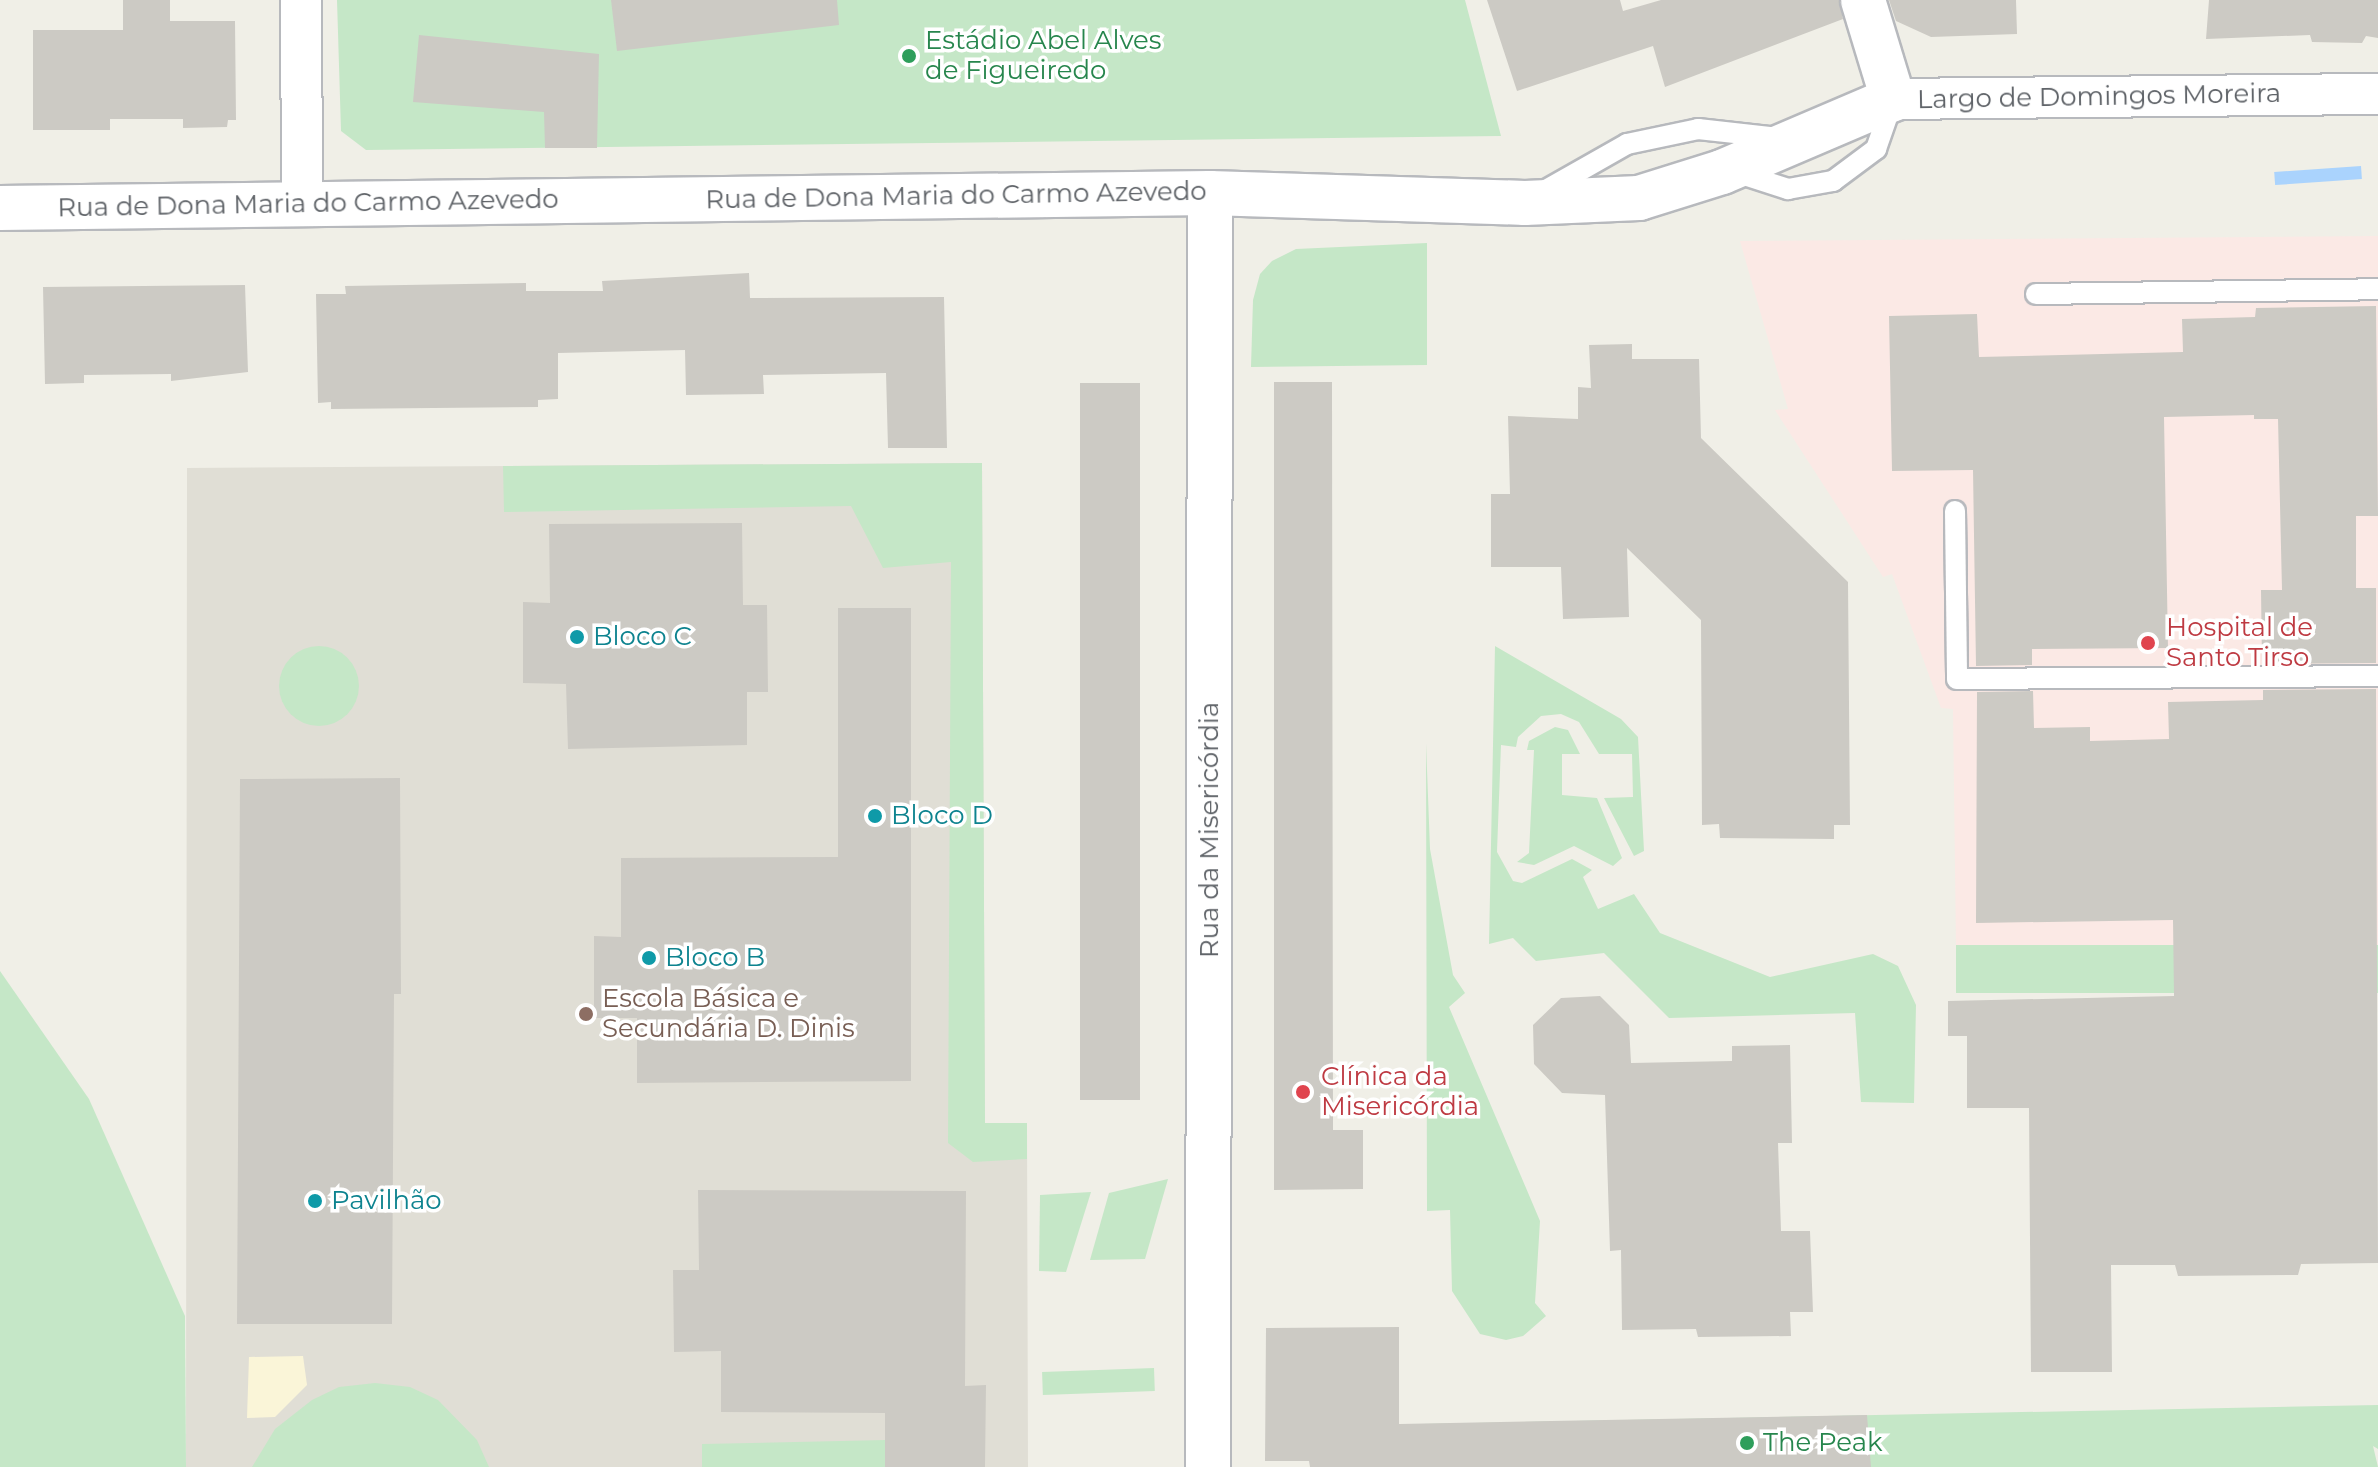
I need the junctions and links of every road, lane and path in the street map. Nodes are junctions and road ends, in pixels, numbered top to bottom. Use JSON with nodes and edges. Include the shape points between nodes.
{"nodes":[{"id":1,"x":301,"y":0,"type":"edge"},
{"id":2,"x":1863,"y":0,"type":"edge"},
{"id":3,"x":2378,"y":94,"type":"edge"},
{"id":4,"x":1893,"y":99,"type":"junction"},
{"id":5,"x":1795,"y":140,"type":"junction"},
{"id":6,"x":1728,"y":169,"type":"junction"},
{"id":7,"x":1210,"y":193,"type":"junction"},
{"id":8,"x":302,"y":203,"type":"junction"},
{"id":9,"x":1525,"y":203,"type":"junction"},
{"id":10,"x":0,"y":208,"type":"edge"},
{"id":11,"x":2378,"y":289,"type":"edge"},
{"id":12,"x":2036,"y":294,"type":"dead end"},
{"id":13,"x":1955,"y":511,"type":"dead end"},
{"id":14,"x":2378,"y":676,"type":"edge"},
{"id":15,"x":1208,"y":1467,"type":"edge"}],
"edges":[{"from":1,"to":8,"type":"street"},
{"from":2,"to":4,"type":"street"},
{"from":3,"to":4,"type":"street","name":"Largo de Domingos Moreira"},
{"from":4,"to":5,"type":"street","name":"Rua de Dona Maria do Carmo Azevedo"},
{"from":4,"to":6,"type":"lane","name":"Largo de Domingos Moreira","via":[[1876,149],[1833,181],[1788,189]]},
{"from":5,"to":6,"type":"street","name":"Rua de Dona Maria do Carmo Azevedo"},
{"from":5,"to":9,"type":"lane","via":[[1698,129],[1627,144],[1565,175]]},
{"from":6,"to":9,"type":"street","name":"Rua de Dona Maria do Carmo Azevedo","via":[[1639,198]]},
{"from":7,"to":8,"type":"street","name":"Rua de Dona Maria do Carmo Azevedo"},
{"from":7,"to":9,"type":"street","name":"Rua de Dona Maria do Carmo Azevedo"},
{"from":7,"to":15,"type":"street","name":"Rua da Misericórdia"},
{"from":8,"to":10,"type":"street","name":"Rua de Dona Maria do Carmo Azevedo"},
{"from":11,"to":12,"type":"lane"},
{"from":13,"to":14,"type":"lane","via":[[1957,679]]}]}
